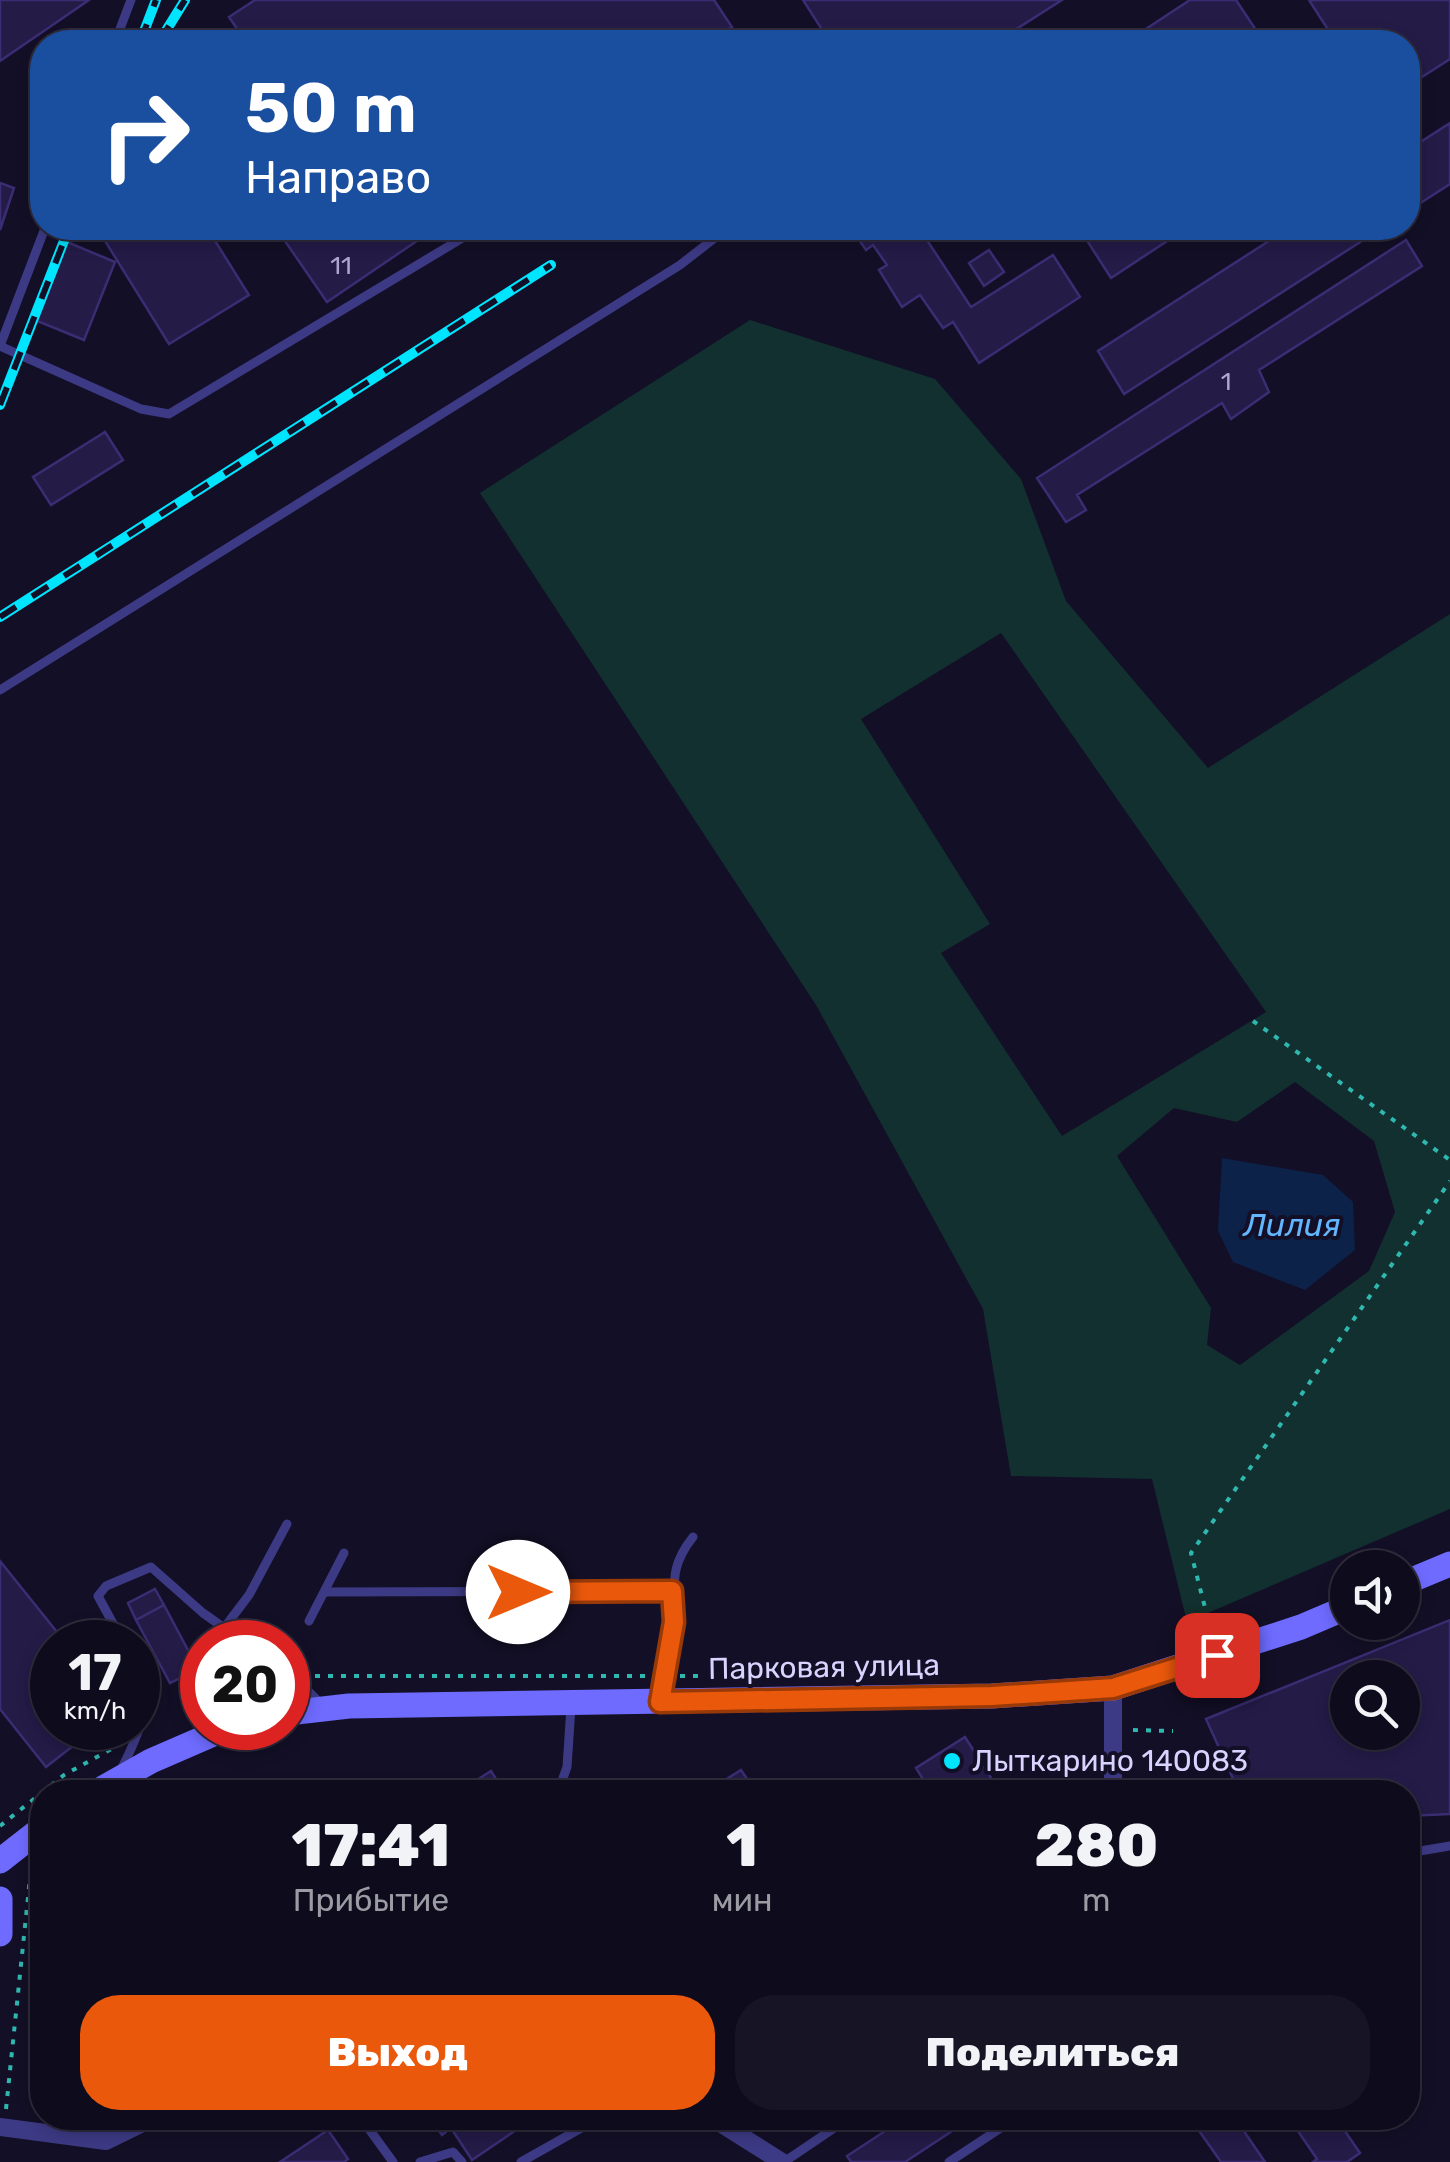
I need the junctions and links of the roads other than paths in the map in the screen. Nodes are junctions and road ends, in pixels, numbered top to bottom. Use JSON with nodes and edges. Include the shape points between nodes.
{"nodes":[{"id":1,"x":131,"y":0,"type":"edge"},
{"id":2,"x":120,"y":30,"type":"edge"},
{"id":3,"x":40,"y":240,"type":"edge"},
{"id":4,"x":459,"y":240,"type":"edge"},
{"id":5,"x":711,"y":240,"type":"edge"},
{"id":6,"x":0,"y":346,"type":"edge"},
{"id":7,"x":0,"y":690,"type":"edge"},
{"id":8,"x":287,"y":1524,"type":"dead end"},
{"id":9,"x":693,"y":1537,"type":"dead end"},
{"id":10,"x":344,"y":1553,"type":"dead end"},
{"id":11,"x":1450,"y":1564,"type":"edge"},
{"id":12,"x":1420,"y":1576,"type":"edge"},
{"id":13,"x":672,"y":1591,"type":"junction"},
{"id":14,"x":324,"y":1592,"type":"junction"},
{"id":15,"x":1330,"y":1615,"type":"edge"},
{"id":16,"x":111,"y":1620,"type":"edge"},
{"id":17,"x":215,"y":1620,"type":"edge"},
{"id":18,"x":230,"y":1620,"type":"edge"},
{"id":19,"x":310,"y":1620,"type":"edge"},
{"id":20,"x":1113,"y":1688,"type":"junction"},
{"id":21,"x":310,"y":1693,"type":"edge"},
{"id":22,"x":660,"y":1702,"type":"junction"},
{"id":23,"x":572,"y":1704,"type":"junction"},
{"id":24,"x":324,"y":1708,"type":"junction"},
{"id":25,"x":310,"y":1710,"type":"edge"},
{"id":26,"x":128,"y":1750,"type":"edge"},
{"id":27,"x":181,"y":1750,"type":"edge"},
{"id":28,"x":110,"y":1780,"type":"edge"},
{"id":29,"x":119,"y":1780,"type":"edge"},
{"id":30,"x":562,"y":1780,"type":"edge"},
{"id":31,"x":1113,"y":1780,"type":"edge"},
{"id":32,"x":30,"y":1837,"type":"edge"},
{"id":33,"x":1450,"y":1846,"type":"edge"},
{"id":34,"x":1420,"y":1852,"type":"edge"},
{"id":35,"x":0,"y":1861,"type":"edge"},
{"id":36,"x":0,"y":1899,"type":"edge"},
{"id":37,"x":0,"y":1934,"type":"edge"},
{"id":38,"x":2,"y":2127,"type":"edge"},
{"id":39,"x":128,"y":2130,"type":"edge"},
{"id":40,"x":370,"y":2130,"type":"edge"},
{"id":41,"x":577,"y":2130,"type":"edge"},
{"id":42,"x":731,"y":2130,"type":"edge"},
{"id":43,"x":831,"y":2130,"type":"edge"},
{"id":44,"x":998,"y":2130,"type":"edge"},
{"id":45,"x":393,"y":2162,"type":"edge"},
{"id":46,"x":420,"y":2162,"type":"edge"},
{"id":47,"x":462,"y":2162,"type":"edge"},
{"id":48,"x":521,"y":2162,"type":"edge"},
{"id":49,"x":783,"y":2162,"type":"edge"},
{"id":50,"x":949,"y":2162,"type":"edge"}],
"edges":[{"from":1,"to":2,"type":"lane"},
{"from":3,"to":6,"type":"lane"},
{"from":4,"to":6,"type":"lane","via":[[169,414],[142,409]]},
{"from":5,"to":7,"type":"lane"},
{"from":8,"to":18,"type":"lane"},
{"from":9,"to":13,"type":"lane","via":[[679,1554]]},
{"from":10,"to":14,"type":"lane"},
{"from":11,"to":12,"type":"main road"},
{"from":13,"to":14,"type":"lane"},
{"from":13,"to":22,"type":"lane","via":[[674,1622]]},
{"from":14,"to":19,"type":"lane"},
{"from":15,"to":20,"type":"main road","name":"Парковая улица"},
{"from":16,"to":17,"type":"lane","via":[[98,1596],[151,1566]]},
{"from":20,"to":22,"type":"main road","name":"Парковая улица"},
{"from":20,"to":31,"type":"street"},
{"from":21,"to":24,"type":"lane"},
{"from":22,"to":23,"type":"main road","name":"Парковая улица"},
{"from":23,"to":24,"type":"main road","name":"Парковая улица"},
{"from":23,"to":30,"type":"lane"},
{"from":24,"to":25,"type":"main road","name":"Парковая улица"},
{"from":26,"to":28,"type":"lane"},
{"from":27,"to":29,"type":"main road"},
{"from":32,"to":35,"type":"main road"},
{"from":33,"to":34,"type":"lane"},
{"from":36,"to":37,"type":"main road"},
{"from":38,"to":39,"type":"street","via":[[106,2141]]},
{"from":40,"to":45,"type":"lane"},
{"from":41,"to":48,"type":"lane"},
{"from":42,"to":49,"type":"street"},
{"from":43,"to":49,"type":"lane"},
{"from":44,"to":50,"type":"lane"},
{"from":46,"to":47,"type":"lane","via":[[452,2152]]}]}
